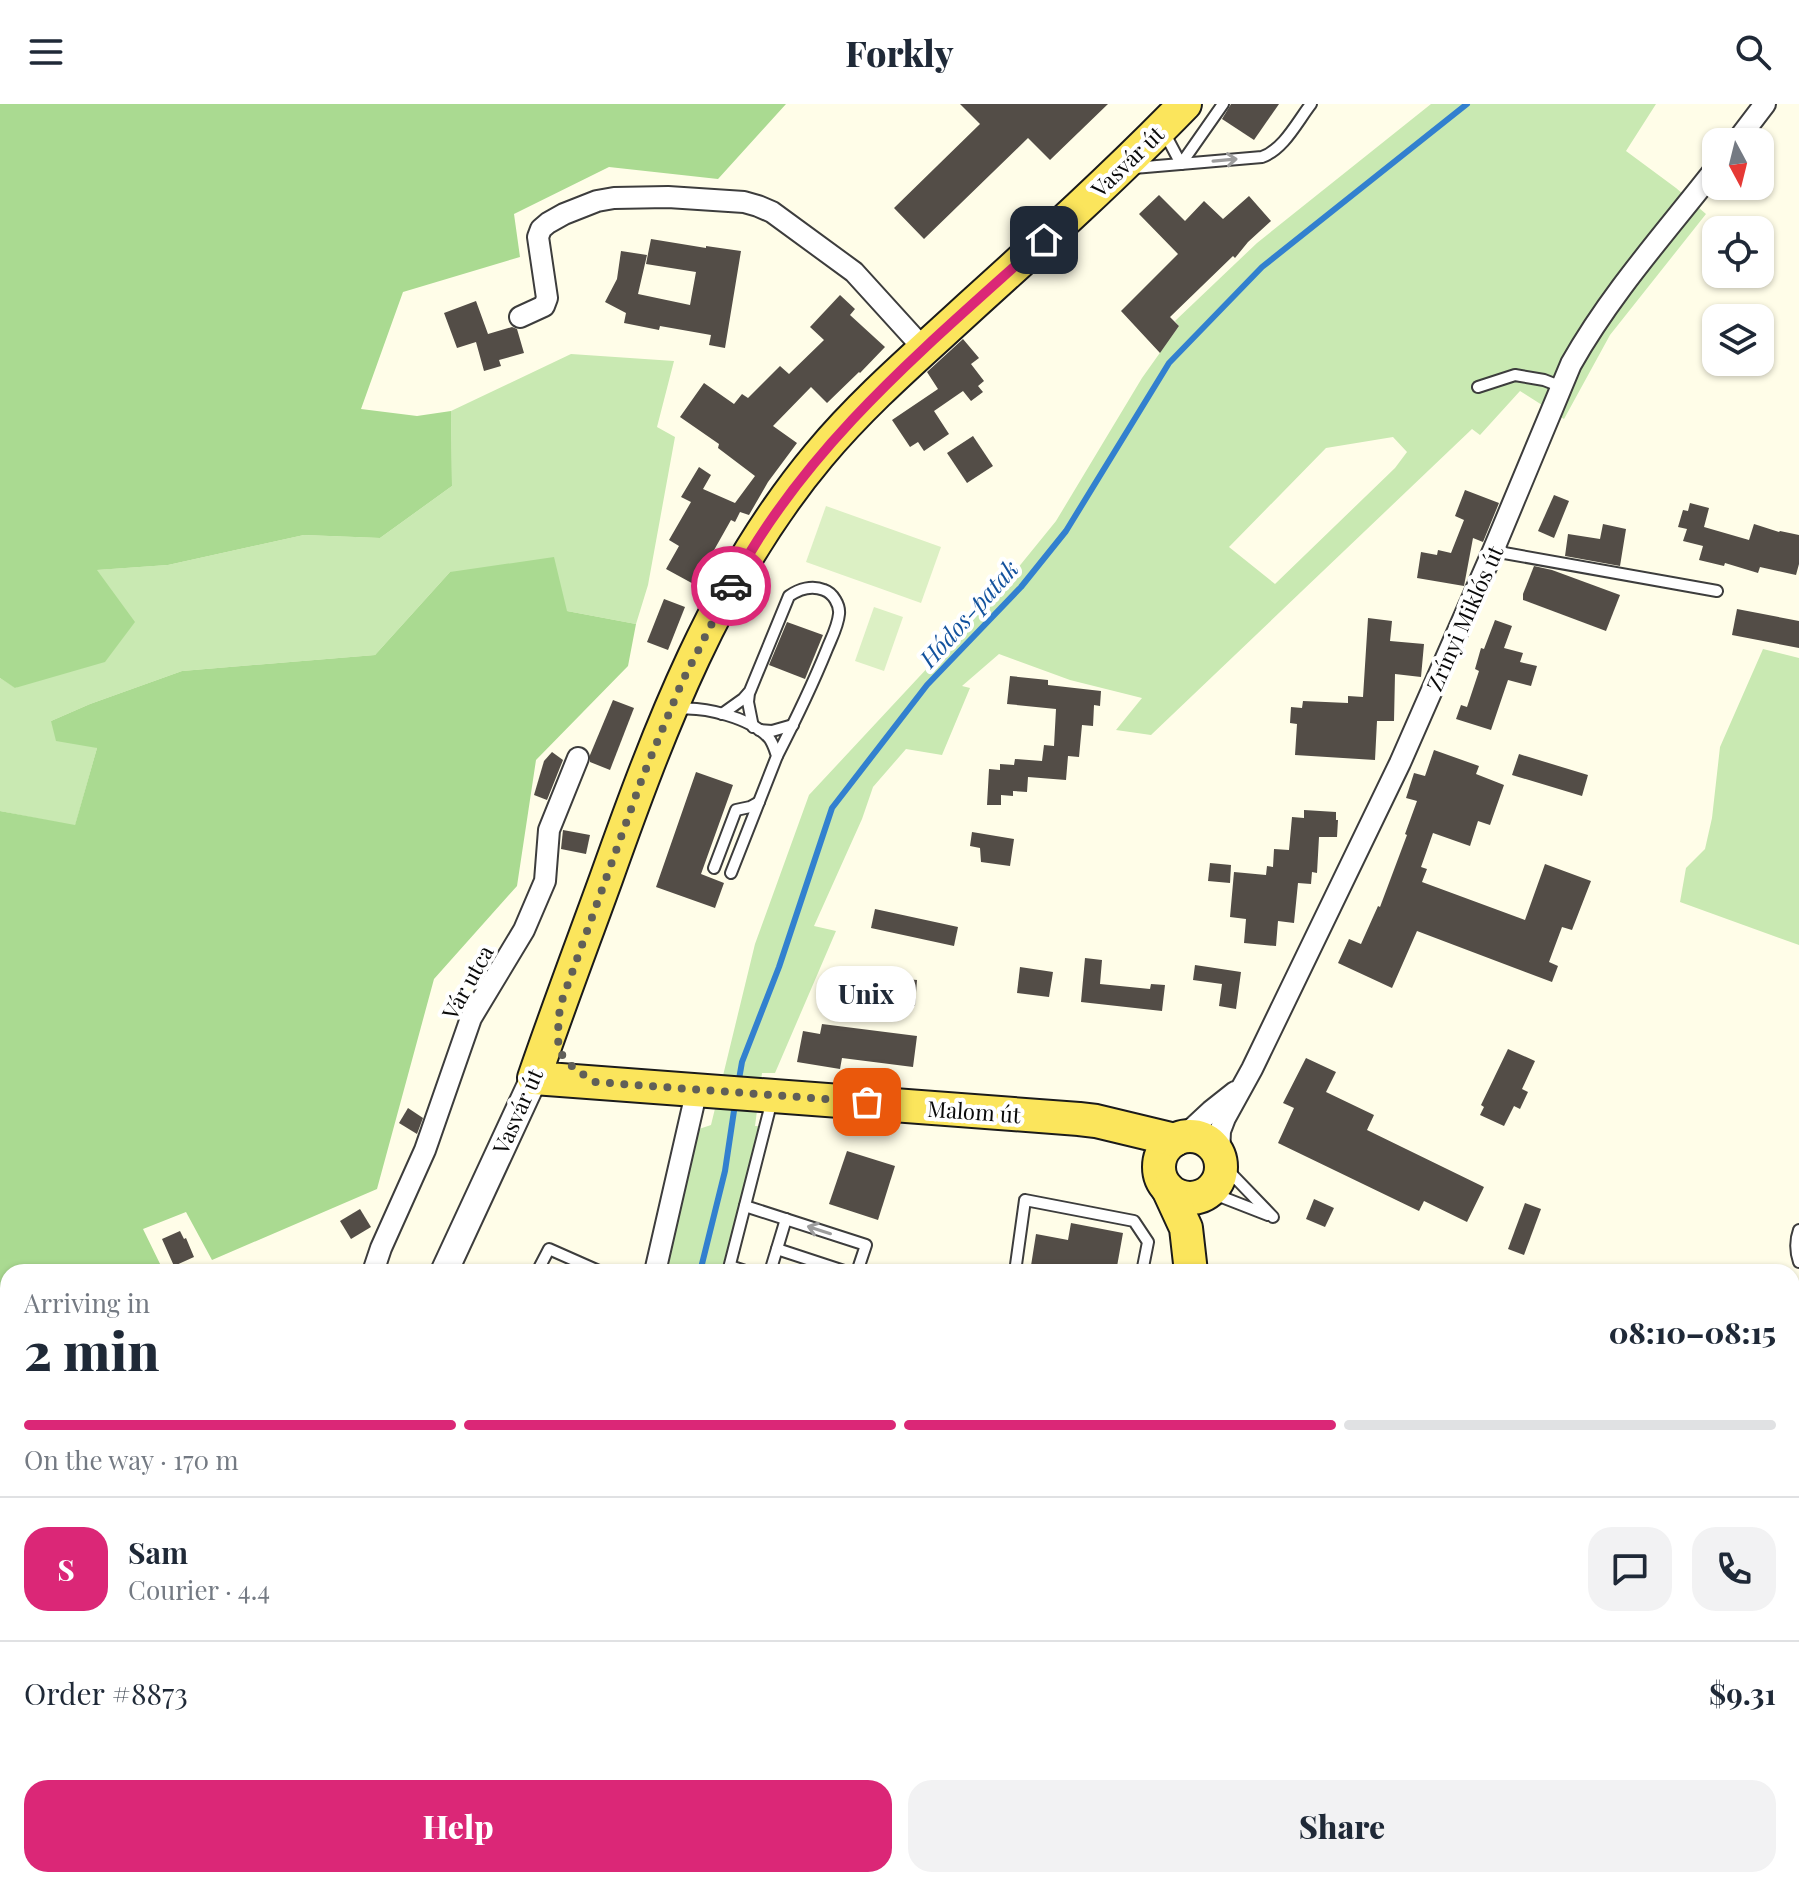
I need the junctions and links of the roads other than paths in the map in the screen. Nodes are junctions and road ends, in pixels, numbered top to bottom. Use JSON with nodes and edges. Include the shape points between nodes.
{"nodes":[{"id":1,"x":1185,"y":104,"type":"edge"},
{"id":2,"x":1223,"y":104,"type":"edge"},
{"id":3,"x":1311,"y":104,"type":"edge"},
{"id":4,"x":1765,"y":104,"type":"edge"},
{"id":5,"x":1162,"y":127,"type":"junction"},
{"id":6,"x":1747,"y":128,"type":"edge"},
{"id":7,"x":1181,"y":164,"type":"junction"},
{"id":8,"x":1120,"y":169,"type":"junction"},
{"id":9,"x":1702,"y":186,"type":"edge"},
{"id":10,"x":520,"y":317,"type":"dead end"},
{"id":11,"x":924,"y":349,"type":"junction"},
{"id":12,"x":1478,"y":387,"type":"dead end"},
{"id":13,"x":1562,"y":387,"type":"junction"},
{"id":14,"x":1493,"y":551,"type":"junction"},
{"id":15,"x":1717,"y":591,"type":"dead end"},
{"id":16,"x":682,"y":682,"type":"junction"},
{"id":17,"x":750,"y":691,"type":"junction"},
{"id":18,"x":708,"y":710,"type":"junction"},
{"id":19,"x":669,"y":712,"type":"junction"},
{"id":20,"x":722,"y":714,"type":"junction"},
{"id":21,"x":793,"y":725,"type":"junction"},
{"id":22,"x":756,"y":729,"type":"junction"},
{"id":23,"x":777,"y":756,"type":"junction"},
{"id":24,"x":578,"y":758,"type":"dead end"},
{"id":25,"x":759,"y":802,"type":"junction"},
{"id":26,"x":714,"y":868,"type":"dead end"},
{"id":27,"x":731,"y":873,"type":"dead end"},
{"id":28,"x":560,"y":1006,"type":"junction"},
{"id":29,"x":534,"y":1078,"type":"junction"},
{"id":30,"x":595,"y":1082,"type":"junction"},
{"id":31,"x":1241,"y":1087,"type":"junction"},
{"id":32,"x":704,"y":1089,"type":"junction"},
{"id":33,"x":769,"y":1094,"type":"junction"},
{"id":34,"x":1079,"y":1119,"type":"junction"},
{"id":35,"x":1179,"y":1138,"type":"junction"},
{"id":36,"x":1213,"y":1176,"type":"junction"},
{"id":37,"x":1164,"y":1183,"type":"junction"},
{"id":38,"x":745,"y":1206,"type":"junction"},
{"id":39,"x":786,"y":1219,"type":"junction"},
{"id":40,"x":1799,"y":1230,"type":"edge"},
{"id":41,"x":777,"y":1249,"type":"junction"},
{"id":42,"x":1799,"y":1262,"type":"edge"},
{"id":43,"x":376,"y":1264,"type":"edge"},
{"id":44,"x":448,"y":1264,"type":"edge"},
{"id":45,"x":541,"y":1264,"type":"edge"},
{"id":46,"x":583,"y":1264,"type":"edge"},
{"id":47,"x":657,"y":1264,"type":"edge"},
{"id":48,"x":730,"y":1264,"type":"edge"},
{"id":49,"x":772,"y":1264,"type":"edge"},
{"id":50,"x":823,"y":1264,"type":"edge"},
{"id":51,"x":860,"y":1264,"type":"edge"},
{"id":52,"x":1016,"y":1264,"type":"edge"},
{"id":53,"x":1144,"y":1264,"type":"edge"},
{"id":54,"x":1190,"y":1264,"type":"edge"},
{"id":55,"x":1193,"y":1264,"type":"edge"}],
"edges":[{"from":1,"to":5,"type":"main road","name":"Vasvár út"},
{"from":2,"to":7,"type":"lane"},
{"from":7,"to":3,"type":"lane","one_way":true,"via":[[1270,154]]},
{"from":4,"to":6,"type":"street"},
{"from":5,"to":7,"type":"lane"},
{"from":5,"to":8,"type":"main road","name":"Vasvár út"},
{"from":7,"to":8,"type":"lane"},
{"from":8,"to":11,"type":"main road","name":"Vasvár út"},
{"from":9,"to":13,"type":"street","name":"Zrínyi Miklós út","via":[[1606,308]]},
{"from":10,"to":11,"type":"street","via":[[544,306],[538,237],[541,229],[564,214],[597,201],[632,196],[744,202],[772,212],[854,272]]},
{"from":11,"to":16,"type":"main road","name":"Vasvár út","via":[[874,396],[796,485],[739,570]]},
{"from":12,"to":13,"type":"lane","via":[[1515,375]]},
{"from":13,"to":14,"type":"street","name":"Zrínyi Miklós út"},
{"from":14,"to":15,"type":"lane"},
{"from":14,"to":31,"type":"street","name":"Zrínyi Miklós út","via":[[1400,763]]},
{"from":16,"to":18,"type":"lane"},
{"from":16,"to":19,"type":"main road","name":"Vasvár út"},
{"from":17,"to":20,"type":"lane"},
{"from":17,"to":21,"type":"lane","via":[[789,596],[811,588],[831,594],[839,614],[836,627]]},
{"from":17,"to":22,"type":"lane"},
{"from":18,"to":19,"type":"lane"},
{"from":18,"to":20,"type":"lane"},
{"from":19,"to":28,"type":"main road","name":"Vasvár út"},
{"from":20,"to":22,"type":"lane"},
{"from":21,"to":22,"type":"lane"},
{"from":21,"to":23,"type":"lane"},
{"from":22,"to":23,"type":"lane","via":[[768,737]]},
{"from":23,"to":25,"type":"lane"},
{"from":24,"to":43,"type":"street","name":"Vár utca","via":[[549,830],[545,881],[524,930],[471,1018],[425,1150]]},
{"from":25,"to":26,"type":"lane","via":[[736,810]]},
{"from":25,"to":27,"type":"lane"},
{"from":28,"to":29,"type":"main road","name":"Vasvár út"},
{"from":28,"to":30,"type":"main road","via":[[560,1052],[569,1065]]},
{"from":29,"to":30,"type":"main road","name":"Malom út"},
{"from":29,"to":44,"type":"street","name":"Vasvár út"},
{"from":30,"to":32,"type":"main road","name":"Malom út"},
{"from":31,"to":35,"type":"street","name":"Zrínyi Miklós út"},
{"from":31,"to":36,"type":"street","name":"Zrínyi Miklós út","via":[[1220,1131]]},
{"from":32,"to":33,"type":"main road","name":"Malom út"},
{"from":32,"to":47,"type":"street"},
{"from":33,"to":34,"type":"main road","name":"Malom út"},
{"from":33,"to":38,"type":"lane"},
{"from":34,"to":35,"type":"main road","name":"Malom út"},
{"from":34,"to":37,"type":"main road","name":"Malom út","via":[[1138,1152]]},
{"from":35,"to":36,"type":"main road","via":[[1194,1136],[1213,1146]]},
{"from":35,"to":37,"type":"main road","via":[[1161,1156]]},
{"from":36,"to":36,"type":"lane","via":[[1273,1217]]},
{"from":36,"to":37,"type":"main road","via":[[1185,1198]]},
{"from":36,"to":55,"type":"main road","name":"Zrínyi Miklós út"},
{"from":37,"to":54,"type":"main road","name":"Zrínyi Miklós út","via":[[1186,1228]]},
{"from":38,"to":39,"type":"lane"},
{"from":38,"to":48,"type":"lane"},
{"from":39,"to":41,"type":"lane"},
{"from":51,"to":39,"type":"lane","one_way":true,"via":[[866,1245]]},
{"from":40,"to":42,"type":"lane"},
{"from":41,"to":49,"type":"lane"},
{"from":41,"to":50,"type":"lane"},
{"from":45,"to":46,"type":"lane","via":[[549,1249]]},
{"from":52,"to":53,"type":"lane","via":[[1025,1200],[1134,1221],[1148,1242]]}]}
